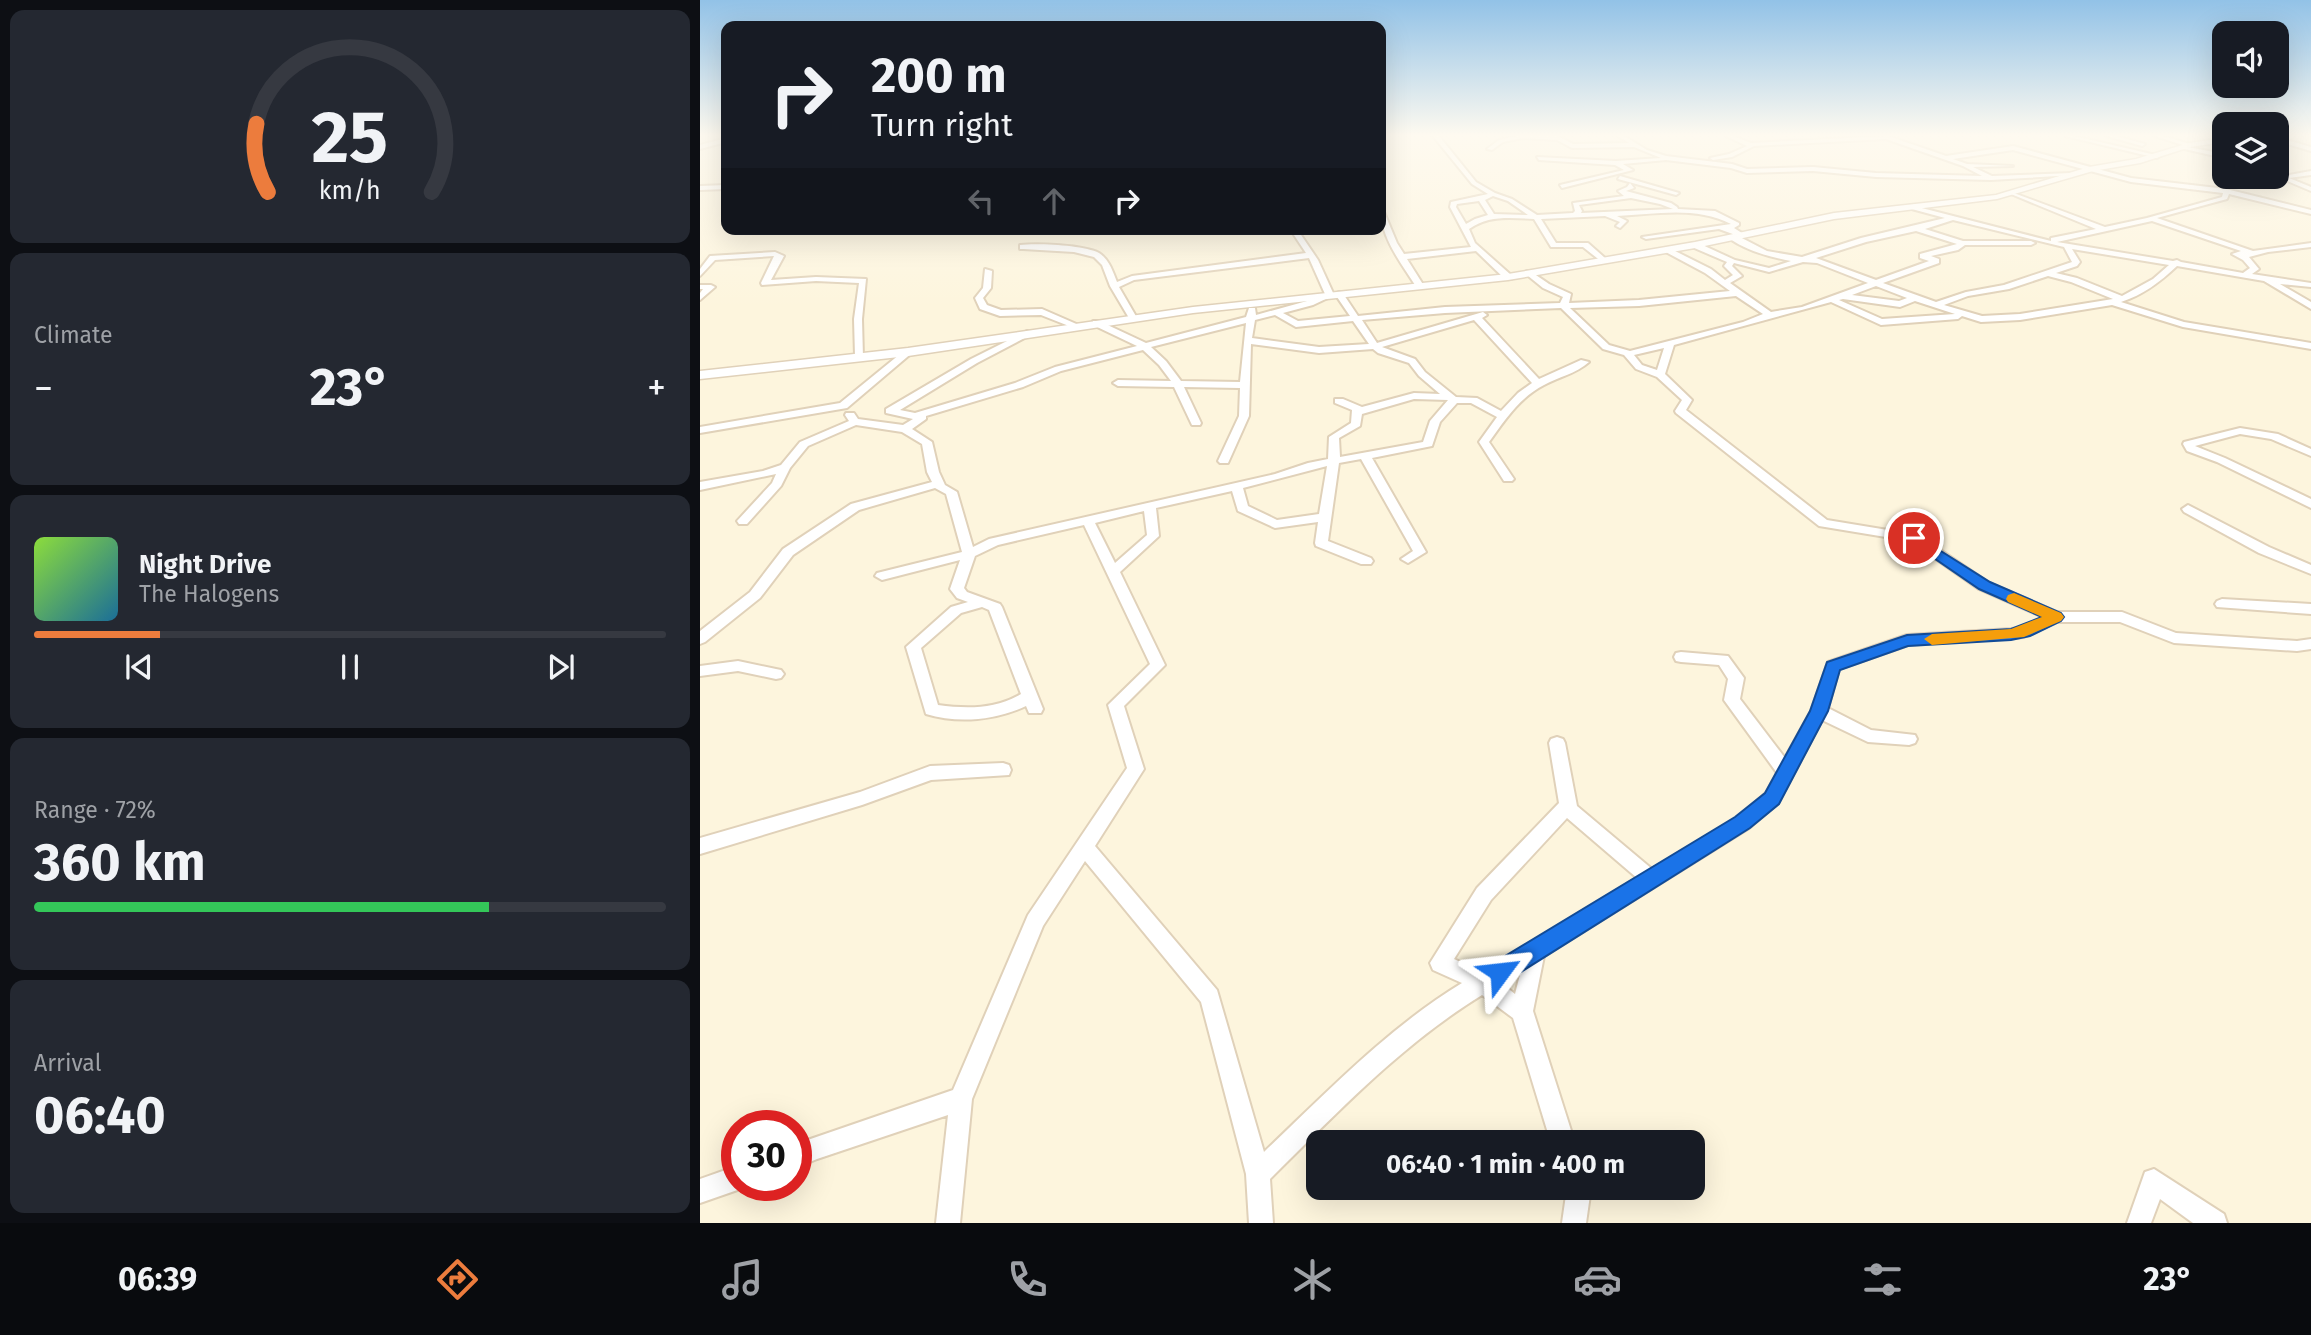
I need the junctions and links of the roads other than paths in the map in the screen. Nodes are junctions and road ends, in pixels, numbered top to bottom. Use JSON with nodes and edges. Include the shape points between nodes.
{"nodes":[{"id":1,"x":1622,"y":193,"type":"edge"},
{"id":2,"x":2013,"y":193,"type":"joint"},
{"id":3,"x":2226,"y":193,"type":"edge"},
{"id":4,"x":2235,"y":193,"type":"edge"},
{"id":5,"x":1493,"y":194,"type":"joint"},
{"id":6,"x":1628,"y":197,"type":"junction"},
{"id":7,"x":1481,"y":199,"type":"junction"},
{"id":8,"x":2216,"y":201,"type":"junction"},
{"id":9,"x":1520,"y":205,"type":"junction"},
{"id":10,"x":2286,"y":205,"type":"junction"},
{"id":11,"x":1910,"y":207,"type":"junction"},
{"id":12,"x":1678,"y":211,"type":"junction"},
{"id":13,"x":2311,"y":212,"type":"edge"},
{"id":14,"x":1605,"y":213,"type":"junction"},
{"id":15,"x":1576,"y":215,"type":"junction"},
{"id":16,"x":1458,"y":216,"type":"junction"},
{"id":17,"x":1492,"y":216,"type":"junction"},
{"id":18,"x":1536,"y":217,"type":"junction"},
{"id":19,"x":1950,"y":219,"type":"junction"},
{"id":20,"x":2151,"y":219,"type":"junction"},
{"id":21,"x":1477,"y":220,"type":"junction"},
{"id":22,"x":1620,"y":226,"type":"dead end"},
{"id":23,"x":1386,"y":227,"type":"edge"},
{"id":24,"x":1465,"y":228,"type":"junction"},
{"id":25,"x":1914,"y":228,"type":"junction"},
{"id":26,"x":2104,"y":229,"type":"junction"},
{"id":27,"x":1734,"y":233,"type":"junction"},
{"id":28,"x":1297,"y":235,"type":"edge"},
{"id":29,"x":1646,"y":237,"type":"dead end"},
{"id":30,"x":2046,"y":242,"type":"junction"},
{"id":31,"x":1963,"y":243,"type":"junction"},
{"id":32,"x":1695,"y":244,"type":"junction"},
{"id":33,"x":2066,"y":245,"type":"junction"},
{"id":34,"x":2311,"y":245,"type":"edge"},
{"id":35,"x":1023,"y":247,"type":"dead end"},
{"id":36,"x":1478,"y":249,"type":"junction"},
{"id":37,"x":1666,"y":250,"type":"junction"},
{"id":38,"x":2095,"y":250,"type":"junction"},
{"id":39,"x":1770,"y":253,"type":"junction"},
{"id":40,"x":1311,"y":255,"type":"junction"},
{"id":41,"x":2244,"y":256,"type":"junction"},
{"id":42,"x":1401,"y":257,"type":"junction"},
{"id":43,"x":1807,"y":259,"type":"junction"},
{"id":44,"x":1602,"y":260,"type":"junction"},
{"id":45,"x":2076,"y":261,"type":"junction"},
{"id":46,"x":1734,"y":262,"type":"junction"},
{"id":47,"x":2177,"y":262,"type":"junction"},
{"id":48,"x":988,"y":271,"type":"dead end"},
{"id":49,"x":1530,"y":273,"type":"junction"},
{"id":50,"x":2045,"y":273,"type":"junction"},
{"id":51,"x":700,"y":274,"type":"edge"},
{"id":52,"x":2249,"y":276,"type":"junction"},
{"id":53,"x":1508,"y":277,"type":"junction"},
{"id":54,"x":2266,"y":279,"type":"junction"},
{"id":55,"x":1725,"y":283,"type":"junction"},
{"id":56,"x":1872,"y":284,"type":"junction"},
{"id":57,"x":2311,"y":285,"type":"edge"},
{"id":58,"x":1114,"y":286,"type":"junction"},
{"id":59,"x":1420,"y":286,"type":"junction"},
{"id":60,"x":700,"y":287,"type":"edge"},
{"id":61,"x":1738,"y":293,"type":"junction"},
{"id":62,"x":1334,"y":294,"type":"junction"},
{"id":63,"x":1842,"y":296,"type":"junction"},
{"id":64,"x":700,"y":297,"type":"edge"},
{"id":65,"x":1563,"y":298,"type":"junction"},
{"id":66,"x":1831,"y":298,"type":"junction"},
{"id":67,"x":1915,"y":298,"type":"junction"},
{"id":68,"x":2117,"y":301,"type":"junction"},
{"id":69,"x":1253,"y":303,"type":"junction"},
{"id":70,"x":1935,"y":305,"type":"junction"},
{"id":71,"x":2311,"y":306,"type":"edge"},
{"id":72,"x":1514,"y":308,"type":"junction"},
{"id":73,"x":1276,"y":312,"type":"junction"},
{"id":74,"x":1956,"y":312,"type":"junction"},
{"id":75,"x":1769,"y":315,"type":"junction"},
{"id":76,"x":1476,"y":317,"type":"junction"},
{"id":77,"x":1133,"y":318,"type":"junction"},
{"id":78,"x":1251,"y":318,"type":"junction"},
{"id":79,"x":1354,"y":319,"type":"junction"},
{"id":80,"x":1096,"y":323,"type":"junction"},
{"id":81,"x":1077,"y":326,"type":"junction"},
{"id":82,"x":1030,"y":333,"type":"junction"},
{"id":83,"x":1247,"y":341,"type":"junction"},
{"id":84,"x":1670,"y":344,"type":"junction"},
{"id":85,"x":1144,"y":346,"type":"junction"},
{"id":86,"x":1375,"y":346,"type":"junction"},
{"id":87,"x":2311,"y":346,"type":"edge"},
{"id":88,"x":908,"y":352,"type":"junction"},
{"id":89,"x":1628,"y":354,"type":"junction"},
{"id":90,"x":860,"y":356,"type":"junction"},
{"id":91,"x":1584,"y":362,"type":"dead end"},
{"id":92,"x":1660,"y":374,"type":"junction"},
{"id":93,"x":700,"y":375,"type":"edge"},
{"id":94,"x":1118,"y":383,"type":"dead end"},
{"id":95,"x":1180,"y":384,"type":"junction"},
{"id":96,"x":1538,"y":384,"type":"junction"},
{"id":97,"x":1245,"y":385,"type":"junction"},
{"id":98,"x":1452,"y":398,"type":"junction"},
{"id":99,"x":1473,"y":400,"type":"junction"},
{"id":100,"x":1339,"y":401,"type":"dead end"},
{"id":101,"x":1514,"y":401,"type":"junction"},
{"id":102,"x":843,"y":406,"type":"junction"},
{"id":103,"x":1356,"y":412,"type":"junction"},
{"id":104,"x":915,"y":416,"type":"junction"},
{"id":105,"x":1503,"y":416,"type":"junction"},
{"id":106,"x":855,"y":422,"type":"junction"},
{"id":107,"x":1196,"y":423,"type":"dead end"},
{"id":108,"x":905,"y":429,"type":"junction"},
{"id":109,"x":700,"y":430,"type":"edge"},
{"id":110,"x":2311,"y":453,"type":"edge"},
{"id":111,"x":1364,"y":454,"type":"junction"},
{"id":112,"x":1334,"y":460,"type":"junction"},
{"id":113,"x":1224,"y":461,"type":"dead end"},
{"id":114,"x":785,"y":467,"type":"junction"},
{"id":115,"x":1508,"y":479,"type":"dead end"},
{"id":116,"x":938,"y":484,"type":"junction"},
{"id":117,"x":700,"y":486,"type":"edge"},
{"id":118,"x":1237,"y":486,"type":"junction"},
{"id":119,"x":2311,"y":504,"type":"edge"},
{"id":120,"x":1150,"y":506,"type":"junction"},
{"id":121,"x":2188,"y":509,"type":"dead end"},
{"id":122,"x":1325,"y":517,"type":"junction"},
{"id":123,"x":743,"y":521,"type":"dead end"},
{"id":124,"x":1088,"y":521,"type":"junction"},
{"id":125,"x":969,"y":554,"type":"junction"},
{"id":126,"x":1408,"y":559,"type":"dead end"},
{"id":127,"x":1366,"y":561,"type":"dead end"},
{"id":128,"x":2311,"y":570,"type":"edge"},
{"id":129,"x":1113,"y":572,"type":"junction"},
{"id":130,"x":882,"y":576,"type":"dead end"},
{"id":131,"x":983,"y":602,"type":"junction"},
{"id":132,"x":2222,"y":604,"type":"dead end"},
{"id":133,"x":2311,"y":610,"type":"edge"},
{"id":134,"x":2056,"y":617,"type":"junction"},
{"id":135,"x":700,"y":639,"type":"edge"},
{"id":136,"x":2311,"y":644,"type":"edge"},
{"id":137,"x":1681,"y":657,"type":"dead end"},
{"id":138,"x":700,"y":671,"type":"edge"},
{"id":139,"x":776,"y":674,"type":"dead end"},
{"id":140,"x":1819,"y":711,"type":"junction"},
{"id":141,"x":1909,"y":739,"type":"dead end"},
{"id":142,"x":1557,"y":743,"type":"dead end"},
{"id":143,"x":1003,"y":770,"type":"dead end"},
{"id":144,"x":1786,"y":772,"type":"junction"},
{"id":145,"x":1568,"y":805,"type":"junction"},
{"id":146,"x":700,"y":846,"type":"edge"},
{"id":147,"x":1084,"y":847,"type":"junction"},
{"id":148,"x":1651,"y":879,"type":"junction"},
{"id":149,"x":1535,"y":952,"type":"junction"},
{"id":150,"x":1482,"y":982,"type":"junction"},
{"id":151,"x":1522,"y":1011,"type":"junction"},
{"id":152,"x":961,"y":1099,"type":"junction"},
{"id":153,"x":1559,"y":1130,"type":"edge"},
{"id":154,"x":812,"y":1150,"type":"edge"},
{"id":155,"x":1258,"y":1174,"type":"junction"},
{"id":156,"x":721,"y":1184,"type":"edge"},
{"id":157,"x":700,"y":1191,"type":"edge"},
{"id":158,"x":1577,"y":1200,"type":"edge"},
{"id":159,"x":948,"y":1223,"type":"edge"},
{"id":160,"x":1261,"y":1223,"type":"edge"},
{"id":161,"x":1574,"y":1223,"type":"edge"},
{"id":162,"x":2139,"y":1223,"type":"edge"},
{"id":163,"x":2215,"y":1223,"type":"edge"}],
"edges":[{"from":1,"to":6,"type":"street"},
{"from":2,"to":11,"type":"street"},
{"from":2,"to":26,"type":"street"},
{"from":3,"to":8,"type":"street"},
{"from":4,"to":10,"type":"street"},
{"from":5,"to":7,"type":"street"},
{"from":5,"to":9,"type":"street"},
{"from":6,"to":12,"type":"street","via":[[1654,200]]},
{"from":6,"to":15,"type":"street","via":[[1575,204]]},
{"from":7,"to":16,"type":"street","via":[[1454,202]]},
{"from":7,"to":17,"type":"street"},
{"from":8,"to":10,"type":"street"},
{"from":8,"to":20,"type":"street"},
{"from":9,"to":17,"type":"street"},
{"from":9,"to":18,"type":"street"},
{"from":10,"to":13,"type":"street"},
{"from":11,"to":19,"type":"street"},
{"from":11,"to":27,"type":"street"},
{"from":12,"to":14,"type":"street"},
{"from":12,"to":27,"type":"street","via":[[1715,213],[1737,224]]},
{"from":14,"to":15,"type":"street"},
{"from":14,"to":22,"type":"street","via":[[1624,220]]},
{"from":15,"to":18,"type":"street"},
{"from":16,"to":21,"type":"street"},
{"from":16,"to":24,"type":"street"},
{"from":17,"to":18,"type":"street"},
{"from":17,"to":21,"type":"street"},
{"from":18,"to":44,"type":"street","via":[[1554,245],[1585,245]]},
{"from":19,"to":25,"type":"street"},
{"from":19,"to":30,"type":"street"},
{"from":20,"to":26,"type":"street"},
{"from":20,"to":41,"type":"street","via":[[2250,251],[2236,254]]},
{"from":21,"to":24,"type":"street"},
{"from":23,"to":42,"type":"street"},
{"from":24,"to":36,"type":"street"},
{"from":25,"to":31,"type":"street"},
{"from":25,"to":43,"type":"street"},
{"from":26,"to":30,"type":"street"},
{"from":27,"to":29,"type":"street","via":[[1719,227]]},
{"from":27,"to":32,"type":"street"},
{"from":27,"to":39,"type":"street","via":[[1749,247]]},
{"from":28,"to":40,"type":"street"},
{"from":30,"to":31,"type":"street"},
{"from":30,"to":33,"type":"street"},
{"from":31,"to":56,"type":"street","via":[[1923,256],[1936,261]]},
{"from":32,"to":37,"type":"street"},
{"from":32,"to":46,"type":"street"},
{"from":33,"to":38,"type":"street"},
{"from":33,"to":45,"type":"street"},
{"from":34,"to":41,"type":"street"},
{"from":35,"to":58,"type":"street","via":[[1090,250],[1108,267]]},
{"from":36,"to":42,"type":"street"},
{"from":36,"to":53,"type":"street"},
{"from":37,"to":44,"type":"street"},
{"from":37,"to":55,"type":"street"},
{"from":38,"to":45,"type":"street"},
{"from":38,"to":47,"type":"street"},
{"from":39,"to":43,"type":"street"},
{"from":39,"to":46,"type":"street"},
{"from":40,"to":58,"type":"street","via":[[1153,274]]},
{"from":40,"to":62,"type":"street"},
{"from":41,"to":52,"type":"street","via":[[2255,269],[2246,273]]},
{"from":42,"to":59,"type":"street"},
{"from":43,"to":46,"type":"street","via":[[1766,271]]},
{"from":43,"to":56,"type":"street"},
{"from":44,"to":49,"type":"street"},
{"from":45,"to":50,"type":"street"},
{"from":46,"to":55,"type":"street","via":[[1728,266],[1738,276]]},
{"from":47,"to":52,"type":"street"},
{"from":47,"to":68,"type":"street","via":[[2152,284]]},
{"from":48,"to":81,"type":"street","via":[[987,288],[979,298],[983,307],[1000,313],[1042,312]]},
{"from":49,"to":53,"type":"street"},
{"from":49,"to":65,"type":"street"},
{"from":50,"to":68,"type":"street","via":[[2074,280]]},
{"from":50,"to":70,"type":"street"},
{"from":51,"to":90,"type":"street","via":[[713,258],[775,254],[780,256],[765,283],[863,281]]},
{"from":52,"to":54,"type":"street"},
{"from":53,"to":59,"type":"street"},
{"from":54,"to":57,"type":"street"},
{"from":54,"to":71,"type":"street"},
{"from":55,"to":61,"type":"street"},
{"from":56,"to":63,"type":"street"},
{"from":56,"to":67,"type":"street"},
{"from":58,"to":77,"type":"street"},
{"from":59,"to":62,"type":"street"},
{"from":60,"to":64,"type":"street","via":[[711,287]]},
{"from":61,"to":65,"type":"street","via":[[1576,305]]},
{"from":61,"to":75,"type":"street"},
{"from":62,"to":69,"type":"street"},
{"from":62,"to":73,"type":"street"},
{"from":62,"to":79,"type":"street"},
{"from":63,"to":66,"type":"street"},
{"from":63,"to":67,"type":"street","via":[[1900,304]]},
{"from":65,"to":72,"type":"street"},
{"from":65,"to":89,"type":"street","via":[[1606,347]]},
{"from":66,"to":74,"type":"street","via":[[1881,322],[1958,316]]},
{"from":66,"to":75,"type":"street"},
{"from":67,"to":70,"type":"street"},
{"from":68,"to":74,"type":"street","via":[[2020,317],[1981,319]]},
{"from":68,"to":87,"type":"street","via":[[2183,324]]},
{"from":69,"to":77,"type":"street"},
{"from":69,"to":78,"type":"street"},
{"from":70,"to":74,"type":"street"},
{"from":72,"to":76,"type":"street"},
{"from":72,"to":79,"type":"street"},
{"from":73,"to":78,"type":"street"},
{"from":73,"to":79,"type":"street","via":[[1296,324]]},
{"from":75,"to":84,"type":"street"},
{"from":76,"to":86,"type":"street"},
{"from":76,"to":96,"type":"street"},
{"from":77,"to":80,"type":"street"},
{"from":78,"to":83,"type":"street"},
{"from":78,"to":85,"type":"street"},
{"from":79,"to":86,"type":"street"},
{"from":80,"to":81,"type":"street"},
{"from":80,"to":85,"type":"street"},
{"from":81,"to":82,"type":"street"},
{"from":82,"to":88,"type":"street"},
{"from":82,"to":104,"type":"street","via":[[891,411]]},
{"from":83,"to":86,"type":"street","via":[[1341,350]]},
{"from":83,"to":97,"type":"street"},
{"from":84,"to":89,"type":"street"},
{"from":84,"to":92,"type":"street"},
{"from":85,"to":95,"type":"street"},
{"from":85,"to":104,"type":"street"},
{"from":86,"to":98,"type":"street","via":[[1412,360]]},
{"from":88,"to":90,"type":"street"},
{"from":88,"to":102,"type":"street"},
{"from":89,"to":92,"type":"street","via":[[1639,367]]},
{"from":90,"to":93,"type":"street"},
{"from":91,"to":96,"type":"street"},
{"from":92,"to":134,"type":"street","via":[[1687,400],[1681,411],[1823,523],[1914,538],[1984,586]]},
{"from":94,"to":95,"type":"street"},
{"from":95,"to":97,"type":"street"},
{"from":95,"to":107,"type":"street"},
{"from":96,"to":101,"type":"street"},
{"from":97,"to":113,"type":"street","via":[[1244,416]]},
{"from":98,"to":99,"type":"street"},
{"from":98,"to":103,"type":"street","via":[[1414,397]]},
{"from":98,"to":111,"type":"street","via":[[1435,421],[1428,444]]},
{"from":99,"to":101,"type":"street"},
{"from":99,"to":105,"type":"street"},
{"from":100,"to":103,"type":"street","via":[[1357,408]]},
{"from":101,"to":105,"type":"street"},
{"from":102,"to":106,"type":"street"},
{"from":102,"to":109,"type":"street"},
{"from":103,"to":112,"type":"street","via":[[1356,424],[1334,437]]},
{"from":104,"to":108,"type":"street","via":[[922,417]]},
{"from":105,"to":115,"type":"street","via":[[1485,442]]},
{"from":106,"to":108,"type":"street"},
{"from":106,"to":114,"type":"street","via":[[804,444]]},
{"from":108,"to":116,"type":"street","via":[[927,442]]},
{"from":110,"to":119,"type":"street","via":[[2274,436],[2240,431],[2188,444]]},
{"from":111,"to":112,"type":"street"},
{"from":111,"to":126,"type":"street","via":[[1420,552]]},
{"from":112,"to":118,"type":"street"},
{"from":112,"to":122,"type":"street"},
{"from":114,"to":117,"type":"street"},
{"from":114,"to":123,"type":"street","via":[[777,484]]},
{"from":116,"to":125,"type":"street","via":[[951,492]]},
{"from":116,"to":135,"type":"street","via":[[855,507],[789,552],[755,595]]},
{"from":118,"to":120,"type":"street"},
{"from":118,"to":122,"type":"street","via":[[1242,508],[1275,524]]},
{"from":120,"to":124,"type":"street"},
{"from":120,"to":129,"type":"street","via":[[1153,536]]},
{"from":121,"to":128,"type":"street"},
{"from":122,"to":127,"type":"street","via":[[1321,543]]},
{"from":124,"to":125,"type":"street","via":[[994,542]]},
{"from":124,"to":129,"type":"street"},
{"from":125,"to":130,"type":"street"},
{"from":125,"to":131,"type":"street","via":[[957,589]]},
{"from":129,"to":147,"type":"street","via":[[1158,665],[1116,705],[1136,769]]},
{"from":131,"to":131,"type":"street","via":[[956,610],[913,647],[932,710],[966,715],[1033,702],[995,607]]},
{"from":132,"to":133,"type":"street"},
{"from":134,"to":136,"type":"street","via":[[2122,617],[2174,638]]},
{"from":134,"to":140,"type":"street","via":[[2024,632],[1907,640],[1833,666]]},
{"from":137,"to":144,"type":"street","via":[[1723,660],[1736,678],[1732,700]]},
{"from":138,"to":139,"type":"street","via":[[738,666]]},
{"from":140,"to":141,"type":"street","via":[[1868,736]]},
{"from":140,"to":144,"type":"street"},
{"from":142,"to":145,"type":"street"},
{"from":143,"to":146,"type":"street","via":[[930,773]]},
{"from":144,"to":148,"type":"street","via":[[1772,798],[1743,822]]},
{"from":145,"to":148,"type":"street"},
{"from":145,"to":150,"type":"street","via":[[1484,894],[1440,963]]},
{"from":147,"to":152,"type":"street","via":[[1035,921]]},
{"from":147,"to":155,"type":"street","via":[[1210,997]]},
{"from":148,"to":149,"type":"street"},
{"from":149,"to":150,"type":"street"},
{"from":149,"to":151,"type":"street"},
{"from":150,"to":151,"type":"street"},
{"from":150,"to":155,"type":"street","via":[[1435,1012],[1362,1074]]},
{"from":151,"to":153,"type":"street"},
{"from":152,"to":154,"type":"street"},
{"from":152,"to":159,"type":"street"},
{"from":155,"to":160,"type":"street"},
{"from":156,"to":157,"type":"street"},
{"from":158,"to":161,"type":"street"},
{"from":162,"to":163,"type":"street","via":[[2154,1181]]}]}
